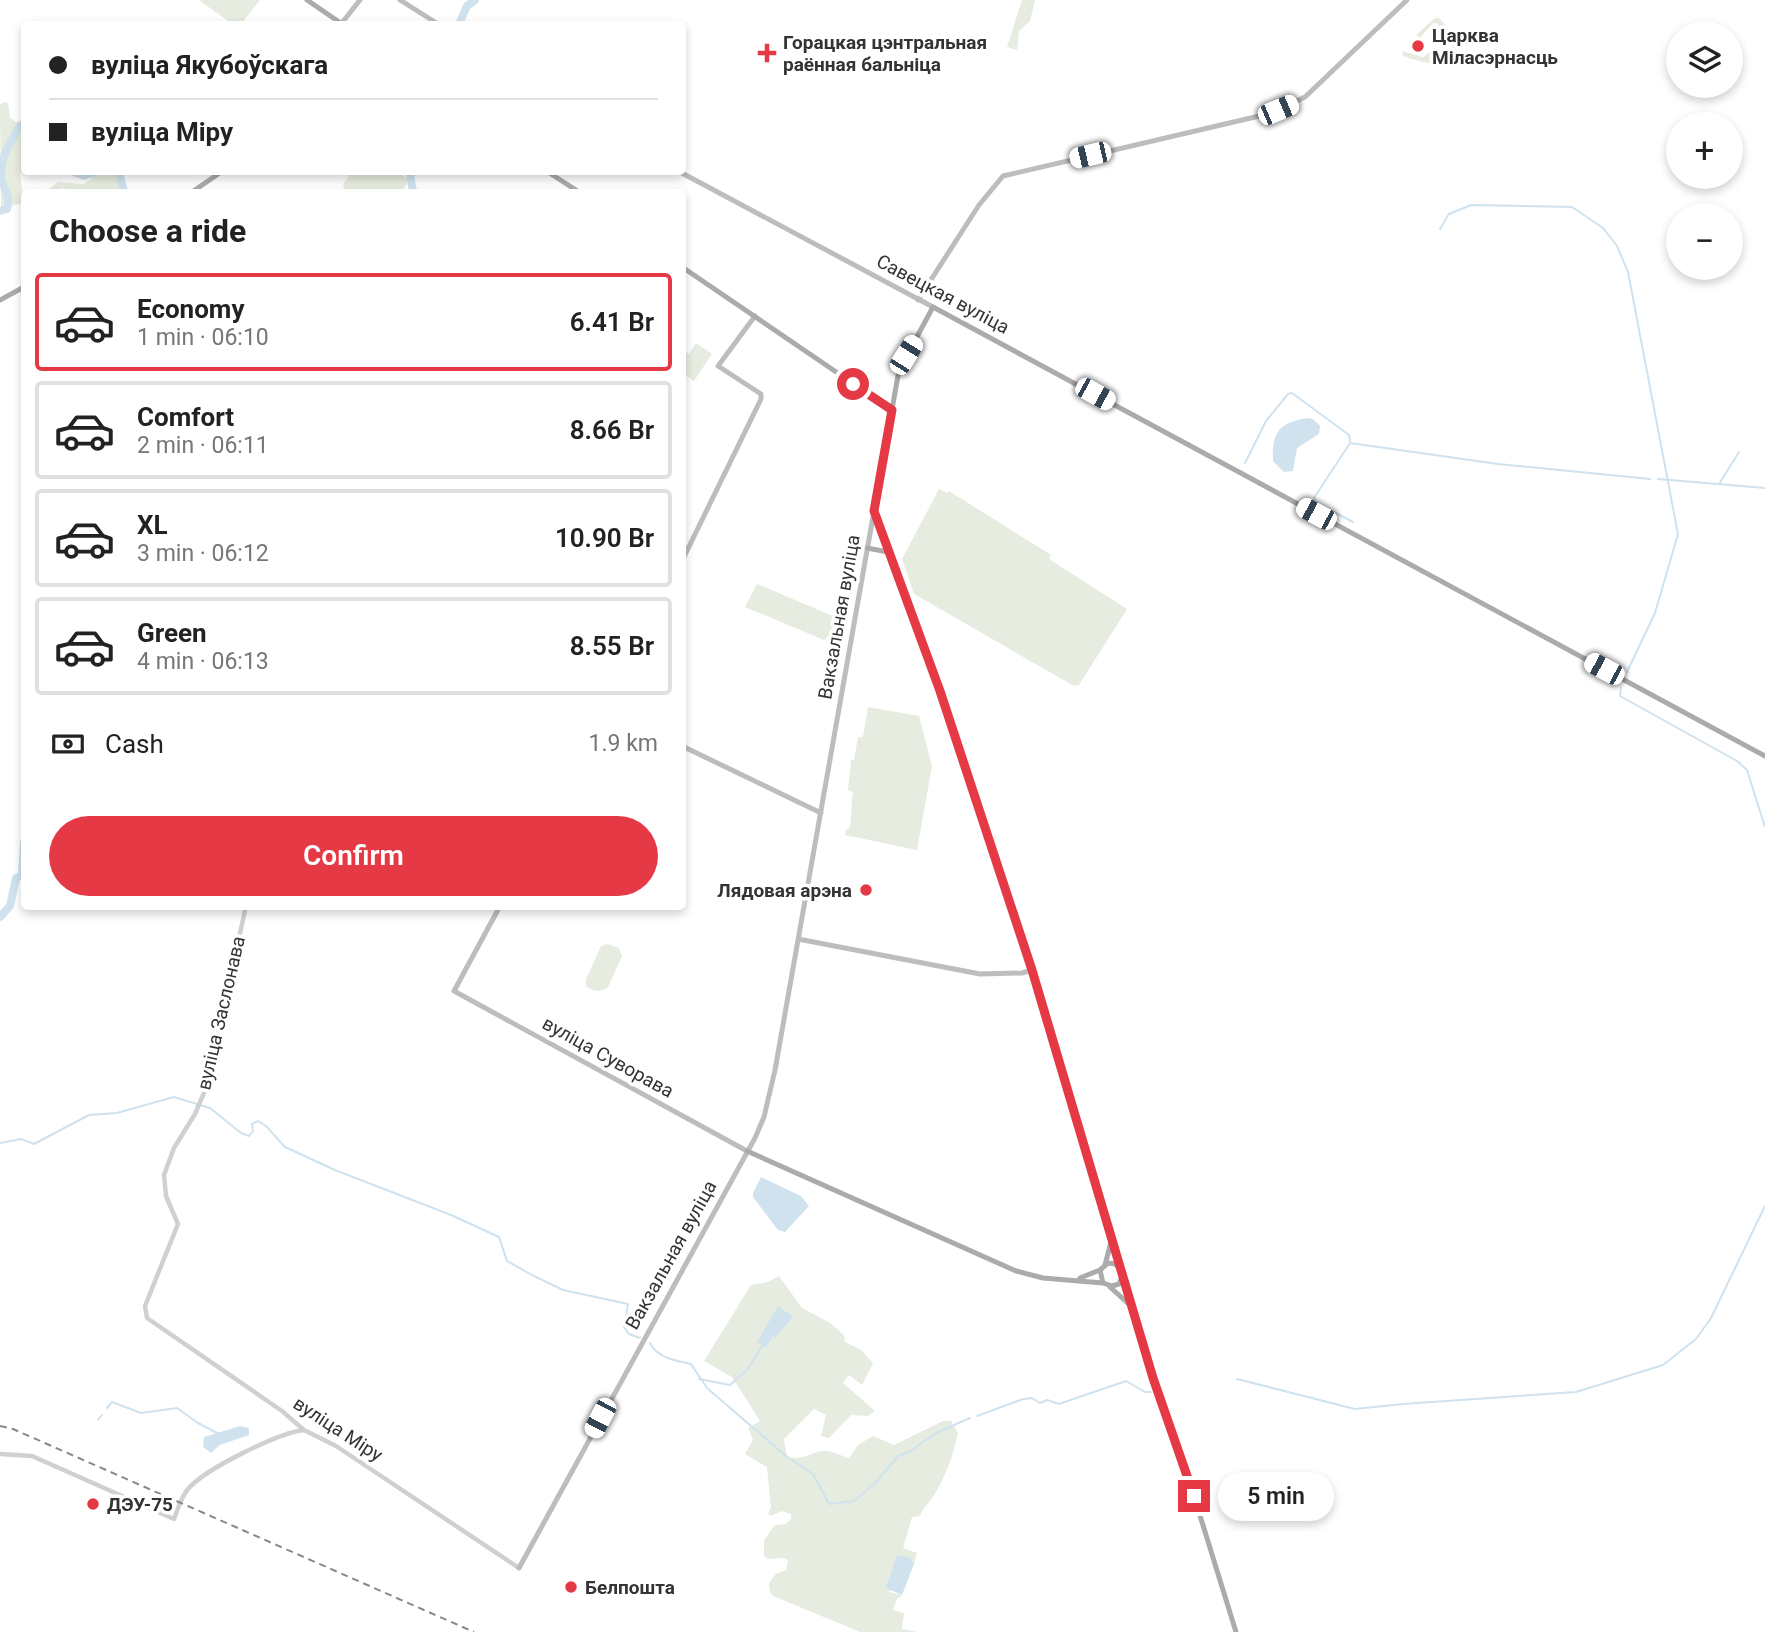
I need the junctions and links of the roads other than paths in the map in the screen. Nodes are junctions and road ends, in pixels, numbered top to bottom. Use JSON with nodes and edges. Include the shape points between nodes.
{"nodes":[{"id":1,"x":307,"y":0,"type":"edge"},
{"id":2,"x":360,"y":0,"type":"edge"},
{"id":3,"x":400,"y":0,"type":"edge"},
{"id":4,"x":1407,"y":0,"type":"edge"},
{"id":5,"x":338,"y":21,"type":"edge"},
{"id":6,"x":344,"y":21,"type":"edge"},
{"id":7,"x":433,"y":21,"type":"edge"},
{"id":8,"x":217,"y":175,"type":"edge"},
{"id":9,"x":553,"y":175,"type":"edge"},
{"id":10,"x":686,"y":175,"type":"edge"},
{"id":11,"x":196,"y":189,"type":"edge"},
{"id":12,"x":574,"y":189,"type":"edge"},
{"id":13,"x":686,"y":270,"type":"edge"},
{"id":14,"x":21,"y":288,"type":"edge"},
{"id":15,"x":0,"y":299,"type":"edge"},
{"id":16,"x":918,"y":300,"type":"junction"},
{"id":17,"x":933,"y":307,"type":"junction"},
{"id":18,"x":755,"y":316,"type":"junction"},
{"id":19,"x":892,"y":410,"type":"junction"},
{"id":20,"x":874,"y":511,"type":"junction"},
{"id":21,"x":867,"y":548,"type":"junction"},
{"id":22,"x":888,"y":552,"type":"junction"},
{"id":23,"x":686,"y":553,"type":"edge"},
{"id":24,"x":686,"y":748,"type":"edge"},
{"id":25,"x":1765,"y":756,"type":"edge"},
{"id":26,"x":821,"y":813,"type":"junction"},
{"id":27,"x":245,"y":910,"type":"edge"},
{"id":28,"x":498,"y":910,"type":"edge"},
{"id":29,"x":797,"y":939,"type":"junction"},
{"id":30,"x":1032,"y":970,"type":"junction"},
{"id":31,"x":747,"y":1151,"type":"junction"},
{"id":32,"x":1112,"y":1238,"type":"junction"},
{"id":33,"x":1103,"y":1267,"type":"junction"},
{"id":34,"x":1121,"y":1271,"type":"junction"},
{"id":35,"x":1073,"y":1280,"type":"junction"},
{"id":36,"x":1106,"y":1285,"type":"junction"},
{"id":37,"x":1133,"y":1309,"type":"junction"},
{"id":38,"x":145,"y":1312,"type":"joint"},
{"id":39,"x":304,"y":1430,"type":"junction"},
{"id":40,"x":0,"y":1454,"type":"edge"},
{"id":41,"x":519,"y":1568,"type":"joint"},
{"id":42,"x":1236,"y":1632,"type":"edge"}],
"edges":[{"from":1,"to":5,"type":"main road"},
{"from":2,"to":6,"type":"main road"},
{"from":3,"to":7,"type":"main road"},
{"from":4,"to":16,"type":"main road","via":[[1305,97],[1278,110],[1003,176]]},
{"from":8,"to":11,"type":"main road"},
{"from":9,"to":12,"type":"main road"},
{"from":10,"to":16,"type":"main road","name":"Савецкая вуліца"},
{"from":13,"to":18,"type":"main road"},
{"from":14,"to":15,"type":"main road"},
{"from":16,"to":17,"type":"main road","name":"Савецкая вуліца"},
{"from":17,"to":19,"type":"main road","name":"Вакзальная вуліца","via":[[903,360]]},
{"from":17,"to":25,"type":"main road","name":"Савецкая вуліца"},
{"from":18,"to":19,"type":"main road"},
{"from":18,"to":23,"type":"main road","via":[[718,366],[761,394],[761,399]]},
{"from":19,"to":20,"type":"main road","name":"Вакзальная вуліца"},
{"from":20,"to":21,"type":"main road","name":"Вакзальная вуліца"},
{"from":20,"to":22,"type":"main road"},
{"from":21,"to":22,"type":"main road"},
{"from":21,"to":26,"type":"main road","name":"Вакзальная вуліца"},
{"from":22,"to":30,"type":"main road","via":[[937,680]]},
{"from":24,"to":26,"type":"main road"},
{"from":26,"to":29,"type":"main road","name":"Вакзальная вуліца"},
{"from":27,"to":38,"type":"street","name":"вуліца Заслонава","via":[[206,1088],[164,1175],[166,1196],[178,1224]]},
{"from":28,"to":31,"type":"main road","name":"вуліца Суворава","via":[[454,991]]},
{"from":29,"to":30,"type":"main road","via":[[980,974]]},
{"from":29,"to":31,"type":"main road","name":"Вакзальная вуліца","via":[[770,1094]]},
{"from":30,"to":32,"type":"main road"},
{"from":31,"to":35,"type":"main road","via":[[1017,1271]]},
{"from":31,"to":41,"type":"main road","name":"Вакзальная вуліца"},
{"from":32,"to":33,"type":"main road"},
{"from":32,"to":34,"type":"main road"},
{"from":33,"to":34,"type":"main road","via":[[1111,1263]]},
{"from":33,"to":35,"type":"main road"},
{"from":33,"to":36,"type":"main road"},
{"from":34,"to":36,"type":"main road","via":[[1119,1284]]},
{"from":34,"to":37,"type":"main road"},
{"from":35,"to":36,"type":"main road"},
{"from":36,"to":37,"type":"main road"},
{"from":37,"to":42,"type":"main road"},
{"from":38,"to":39,"type":"street","name":"вуліца Міру","via":[[151,1322]]},
{"from":39,"to":40,"type":"street","via":[[278,1437],[201,1479],[188,1489],[174,1519],[32,1456]]},
{"from":39,"to":41,"type":"street","name":"вуліца Міру","via":[[336,1446]]}]}
